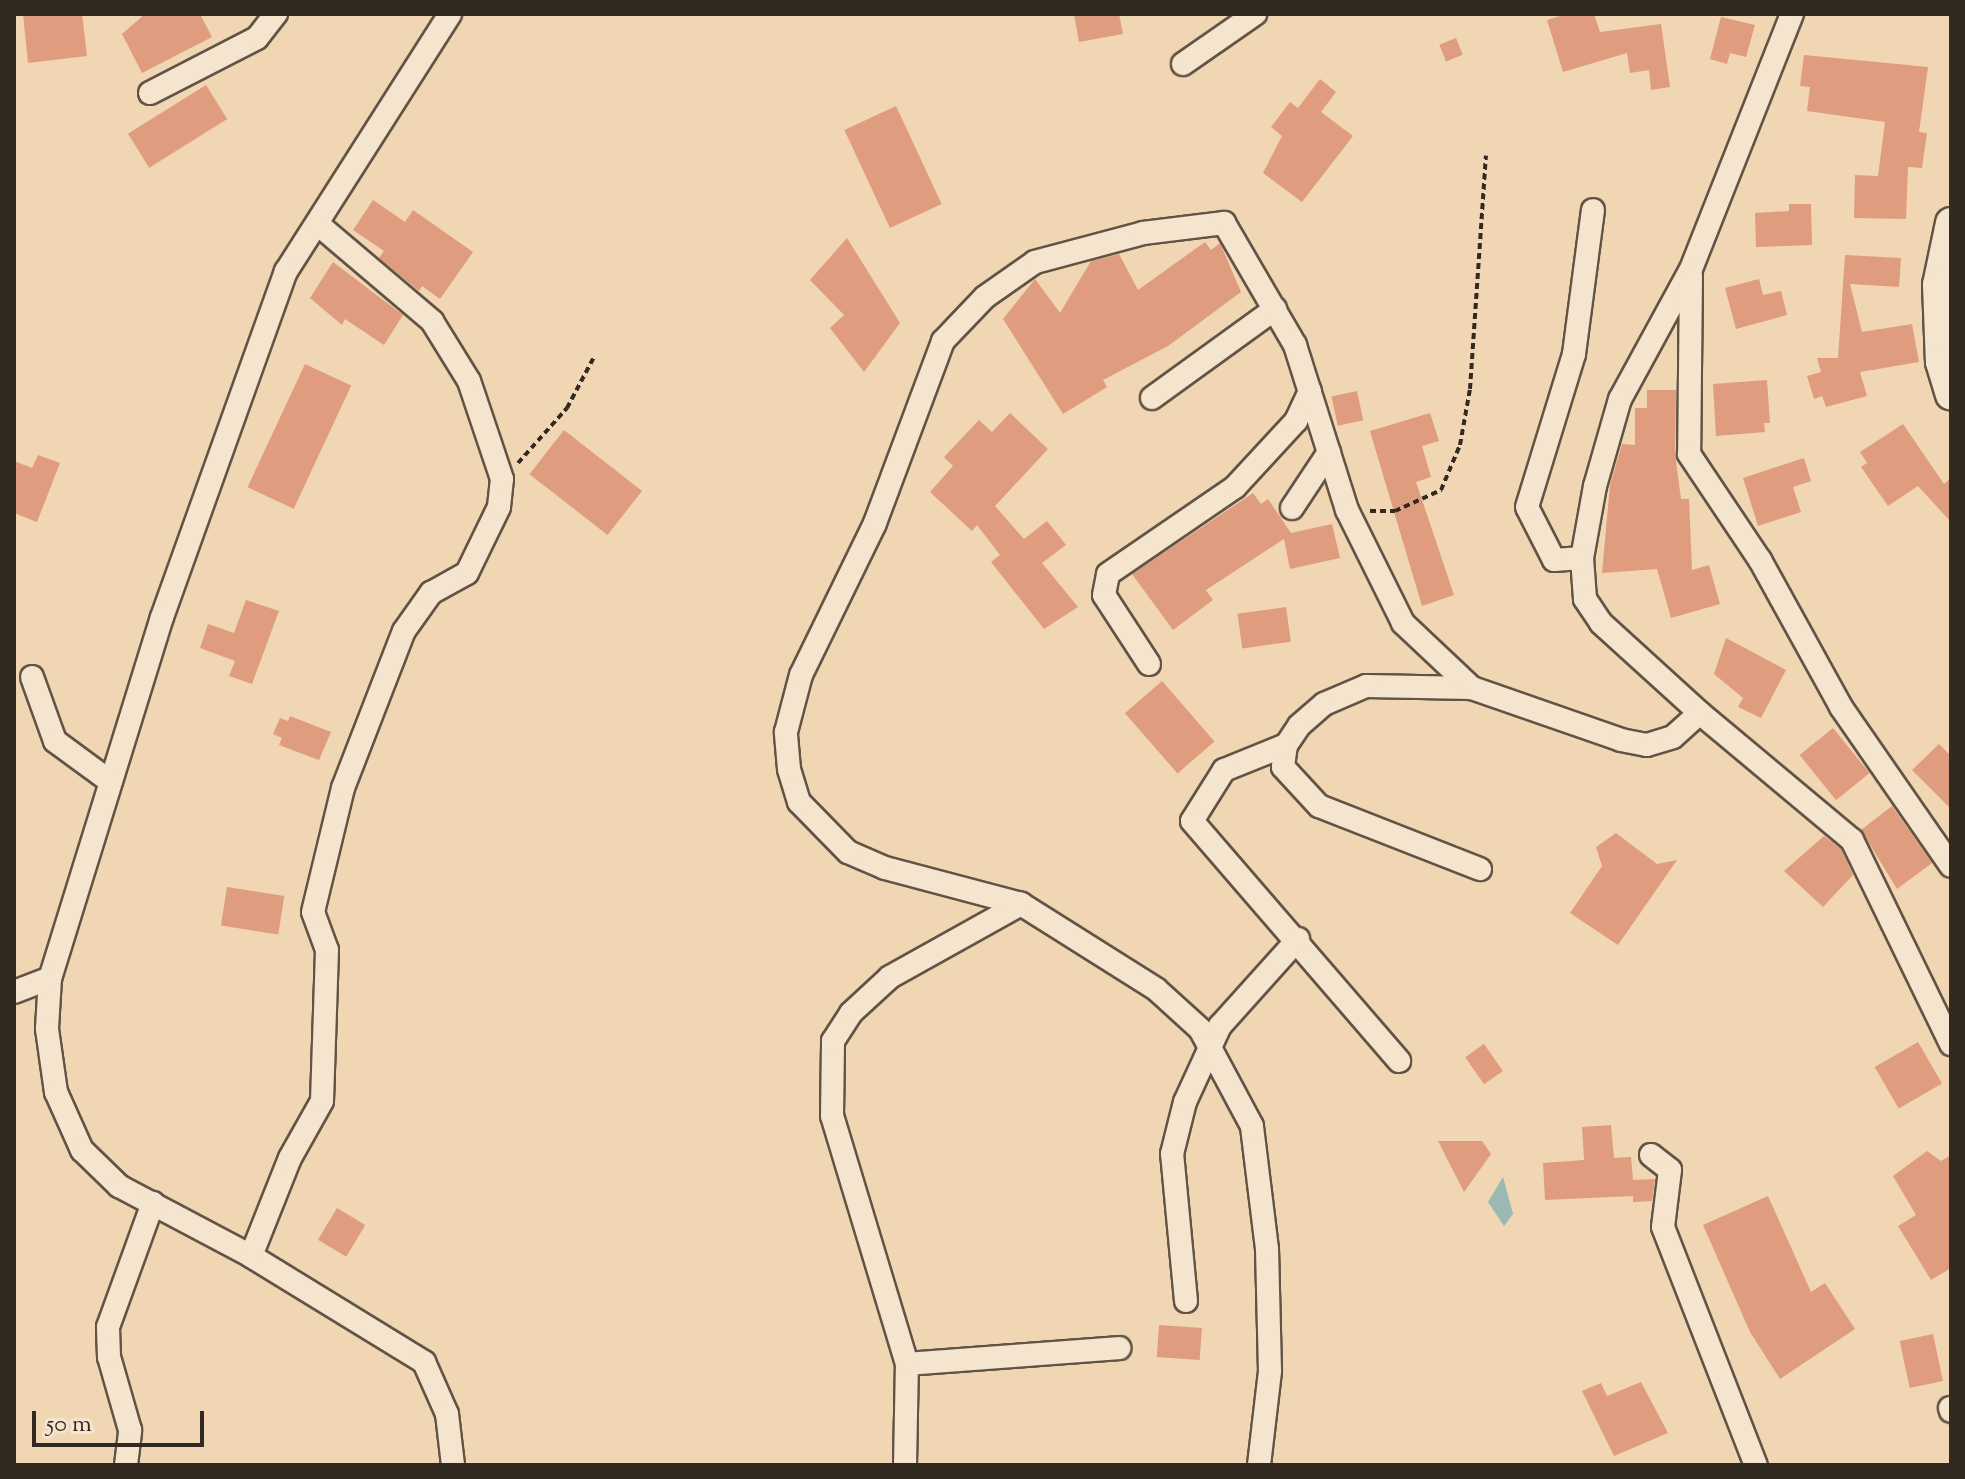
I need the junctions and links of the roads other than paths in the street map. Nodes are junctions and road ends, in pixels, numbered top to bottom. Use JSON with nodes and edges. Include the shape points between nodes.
{"nodes":[{"id":1,"x":276,"y":14,"type":"edge"},
{"id":2,"x":450,"y":14,"type":"edge"},
{"id":3,"x":1255,"y":14,"type":"edge"},
{"id":4,"x":1792,"y":14,"type":"edge"},
{"id":5,"x":1183,"y":64,"type":"dead end"},
{"id":6,"x":150,"y":93,"type":"dead end"},
{"id":7,"x":1593,"y":210,"type":"dead end"},
{"id":8,"x":1951,"y":223,"type":"edge"},
{"id":9,"x":319,"y":225,"type":"junction"},
{"id":10,"x":1691,"y":269,"type":"junction"},
{"id":11,"x":1275,"y":309,"type":"junction"},
{"id":12,"x":1310,"y":391,"type":"junction"},
{"id":13,"x":1951,"y":395,"type":"edge"},
{"id":14,"x":1152,"y":398,"type":"dead end"},
{"id":15,"x":1329,"y":452,"type":"junction"},
{"id":16,"x":1292,"y":508,"type":"dead end"},
{"id":17,"x":1582,"y":558,"type":"junction"},
{"id":18,"x":1149,"y":664,"type":"dead end"},
{"id":19,"x":32,"y":677,"type":"dead end"},
{"id":20,"x":1472,"y":688,"type":"junction"},
{"id":21,"x":1700,"y":713,"type":"junction"},
{"id":22,"x":1286,"y":745,"type":"junction"},
{"id":23,"x":111,"y":782,"type":"junction"},
{"id":24,"x":1951,"y":866,"type":"edge"},
{"id":25,"x":1480,"y":869,"type":"dead end"},
{"id":26,"x":1021,"y":904,"type":"junction"},
{"id":27,"x":1298,"y":939,"type":"junction"},
{"id":28,"x":50,"y":978,"type":"junction"},
{"id":29,"x":14,"y":992,"type":"edge"},
{"id":30,"x":1209,"y":1044,"type":"junction"},
{"id":31,"x":1951,"y":1044,"type":"edge"},
{"id":32,"x":1399,"y":1061,"type":"dead end"},
{"id":33,"x":1651,"y":1155,"type":"dead end"},
{"id":34,"x":153,"y":1203,"type":"junction"},
{"id":35,"x":251,"y":1256,"type":"junction"},
{"id":36,"x":1186,"y":1301,"type":"dead end"},
{"id":37,"x":1119,"y":1348,"type":"dead end"},
{"id":38,"x":907,"y":1364,"type":"junction"},
{"id":39,"x":126,"y":1465,"type":"edge"},
{"id":40,"x":453,"y":1465,"type":"edge"},
{"id":41,"x":905,"y":1465,"type":"edge"},
{"id":42,"x":1259,"y":1465,"type":"edge"},
{"id":43,"x":1756,"y":1465,"type":"edge"}],
"edges":[{"from":1,"to":6,"type":"street","via":[[257,38]]},
{"from":2,"to":9,"type":"street"},
{"from":3,"to":5,"type":"street"},
{"from":4,"to":10,"type":"street"},
{"from":7,"to":17,"type":"street","via":[[1574,354],[1527,507],[1554,560]]},
{"from":8,"to":13,"type":"street","via":[[1938,285],[1941,362]]},
{"from":9,"to":23,"type":"street","via":[[286,271]]},
{"from":9,"to":35,"type":"street","via":[[432,321],[469,381],[502,479],[499,507],[467,573],[431,593],[404,631],[322,853],[313,912],[327,950],[322,1101],[290,1158]]},
{"from":10,"to":17,"type":"street","via":[[1620,399]]},
{"from":10,"to":24,"type":"street","via":[[1689,454],[1760,560],[1841,707]]},
{"from":11,"to":12,"type":"street"},
{"from":11,"to":14,"type":"street"},
{"from":11,"to":26,"type":"street","via":[[1224,223],[1143,233],[1035,262],[985,297],[943,341],[912,410],[875,523],[801,675],[786,732],[789,769],[799,802],[848,852],[885,868]]},
{"from":12,"to":15,"type":"street"},
{"from":12,"to":18,"type":"street","via":[[1296,421],[1235,487],[1108,574],[1104,595]]},
{"from":15,"to":16,"type":"street"},
{"from":15,"to":20,"type":"street","via":[[1347,510],[1403,623]]},
{"from":17,"to":21,"type":"street","via":[[1585,599],[1601,623]]},
{"from":19,"to":23,"type":"street","via":[[55,741]]},
{"from":20,"to":21,"type":"street","via":[[1647,745],[1673,737]]},
{"from":20,"to":22,"type":"street","via":[[1366,686],[1324,704]]},
{"from":21,"to":31,"type":"street","via":[[1852,840]]},
{"from":22,"to":25,"type":"street","via":[[1283,767],[1319,806]]},
{"from":22,"to":27,"type":"street","via":[[1224,770],[1192,821]]},
{"from":23,"to":28,"type":"street"},
{"from":26,"to":30,"type":"street","via":[[1156,989]]},
{"from":26,"to":38,"type":"street","via":[[890,977],[851,1013],[833,1041],[832,1116]]},
{"from":27,"to":30,"type":"street"},
{"from":27,"to":32,"type":"street"},
{"from":28,"to":29,"type":"street"},
{"from":28,"to":34,"type":"street","via":[[47,1029],[64,1116],[82,1150],[119,1186]]},
{"from":30,"to":36,"type":"street","via":[[1172,1154]]},
{"from":30,"to":42,"type":"street","via":[[1252,1126],[1265,1234],[1270,1371]]},
{"from":33,"to":43,"type":"street","via":[[1670,1170],[1663,1227]]},
{"from":34,"to":35,"type":"street"},
{"from":34,"to":39,"type":"street","via":[[108,1327],[109,1357],[130,1430]]},
{"from":35,"to":40,"type":"street","via":[[424,1362],[447,1414]]},
{"from":37,"to":38,"type":"street"},
{"from":38,"to":41,"type":"street"}]}
